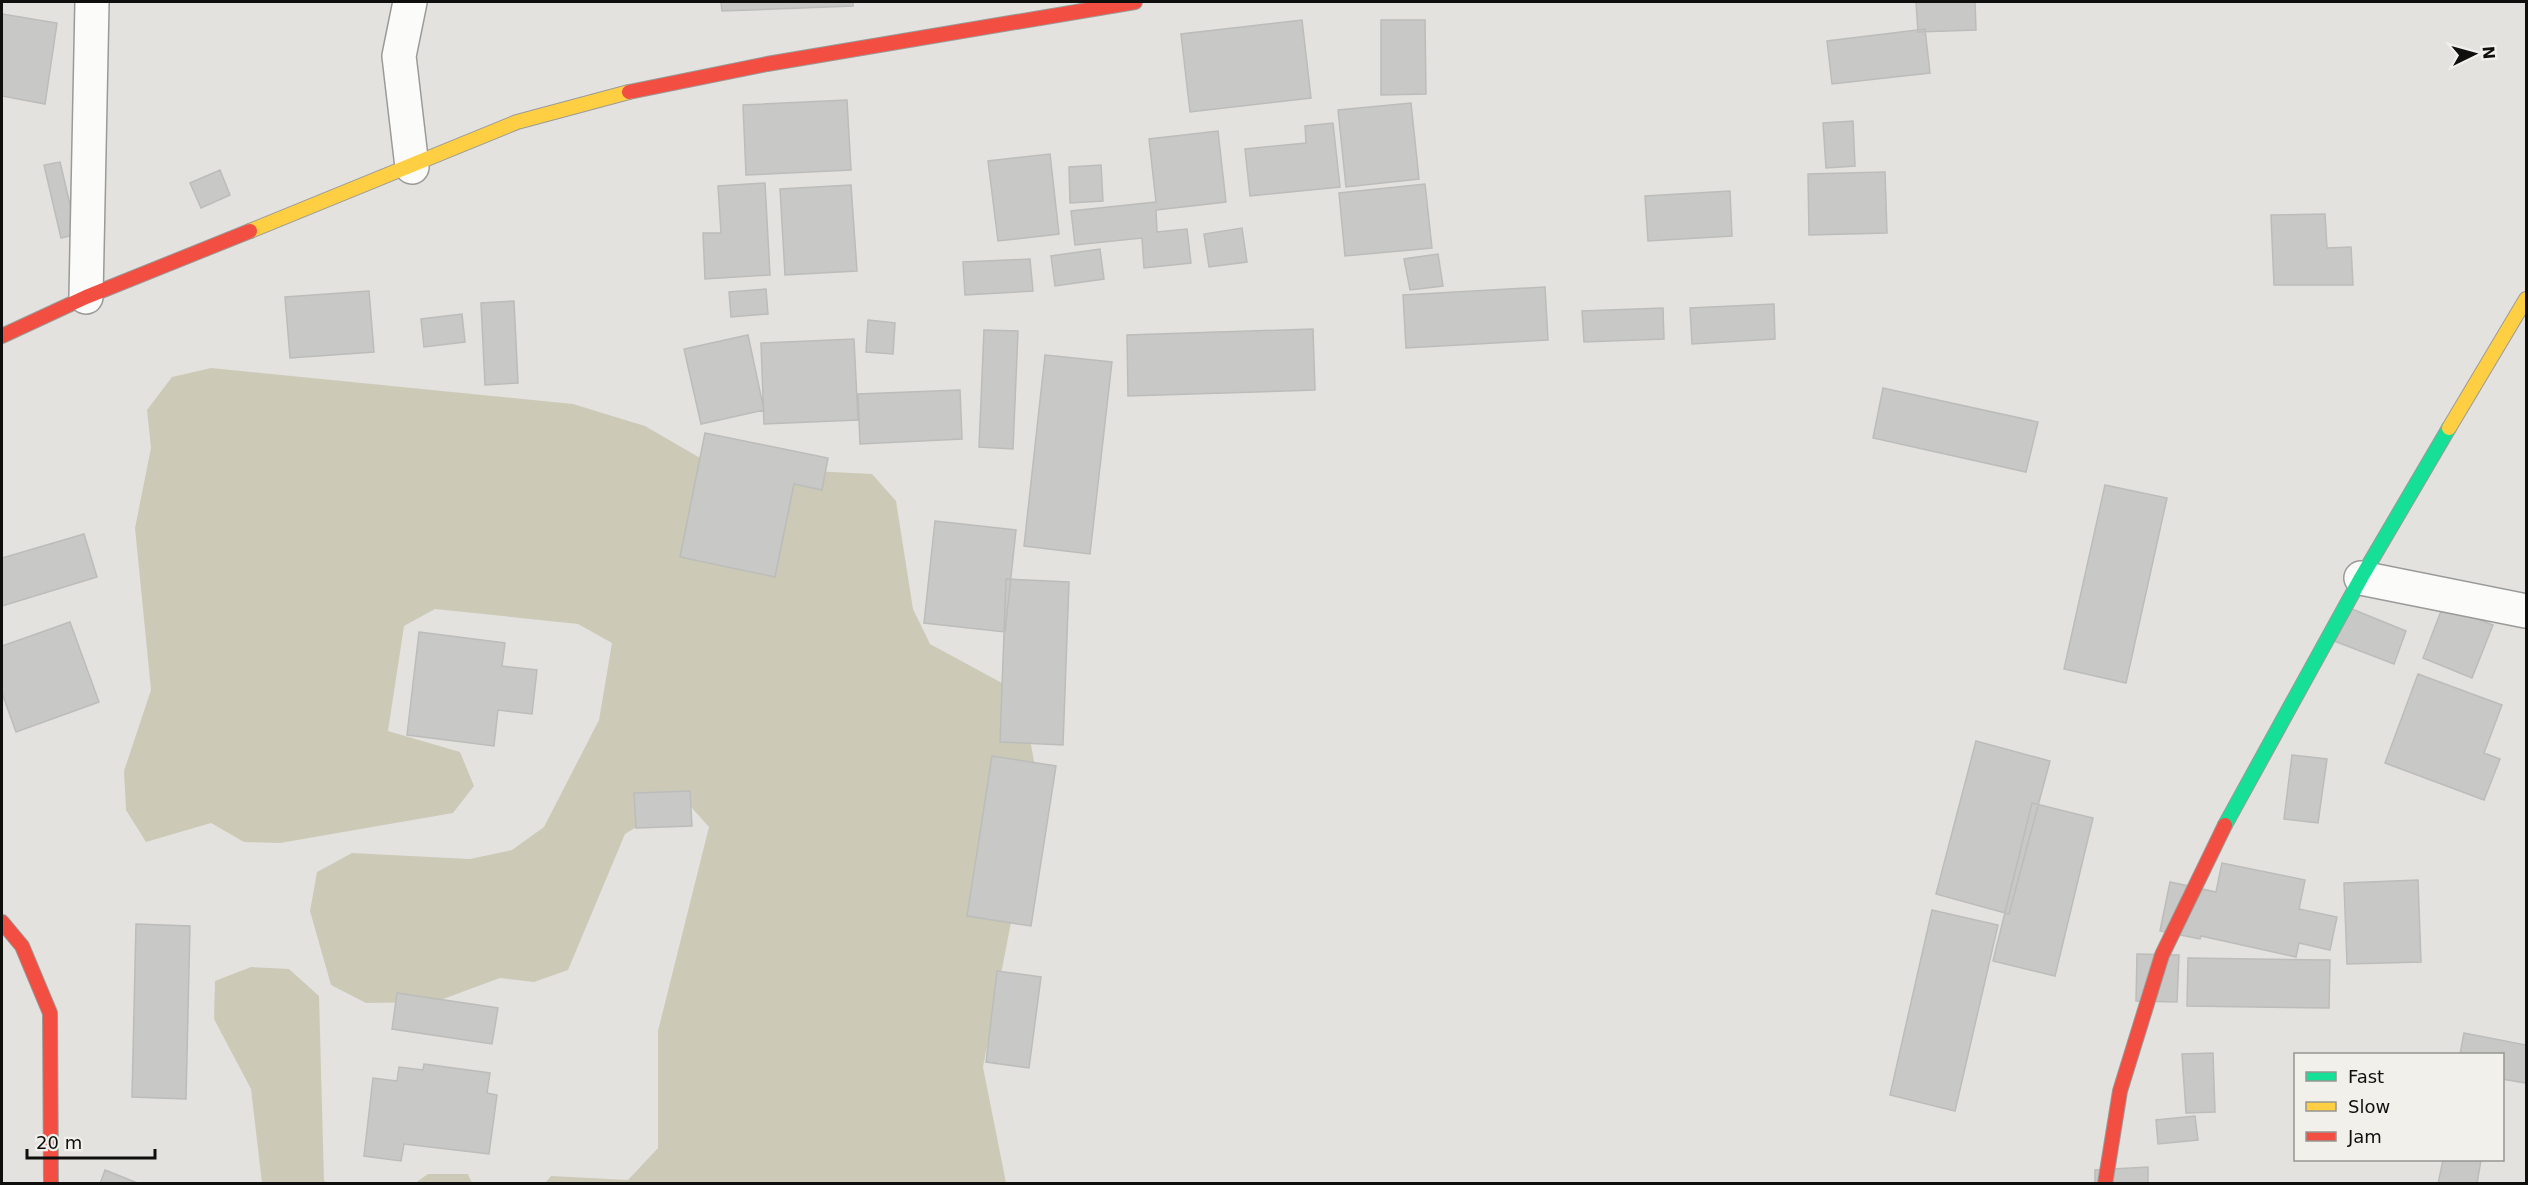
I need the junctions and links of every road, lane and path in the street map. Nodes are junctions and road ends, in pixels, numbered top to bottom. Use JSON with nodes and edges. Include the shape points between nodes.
{"nodes":[{"id":1,"x":92,"y":2,"type":"edge"},
{"id":2,"x":410,"y":2,"type":"edge"},
{"id":3,"x":1135,"y":2,"type":"edge"},
{"id":4,"x":412,"y":167,"type":"junction"},
{"id":5,"x":86,"y":297,"type":"junction"},
{"id":6,"x":2526,"y":299,"type":"edge"},
{"id":7,"x":2,"y":336,"type":"edge"},
{"id":8,"x":2361,"y":578,"type":"junction"},
{"id":9,"x":2526,"y":611,"type":"edge"},
{"id":10,"x":2,"y":922,"type":"edge"},
{"id":11,"x":51,"y":1184,"type":"edge"},
{"id":12,"x":2105,"y":1184,"type":"edge"}],
"edges":[{"from":1,"to":5,"type":"street"},
{"from":2,"to":4,"type":"street","via":[[399,56]]},
{"from":3,"to":4,"type":"street","via":[[768,64],[615,95],[517,122]]},
{"from":4,"to":5,"type":"street"},
{"from":5,"to":7,"type":"street"},
{"from":6,"to":8,"type":"street"},
{"from":8,"to":9,"type":"street"},
{"from":8,"to":12,"type":"street","via":[[2211,850],[2162,955],[2120,1091]]},
{"from":10,"to":11,"type":"street","via":[[22,946],[50,1013]]}]}
